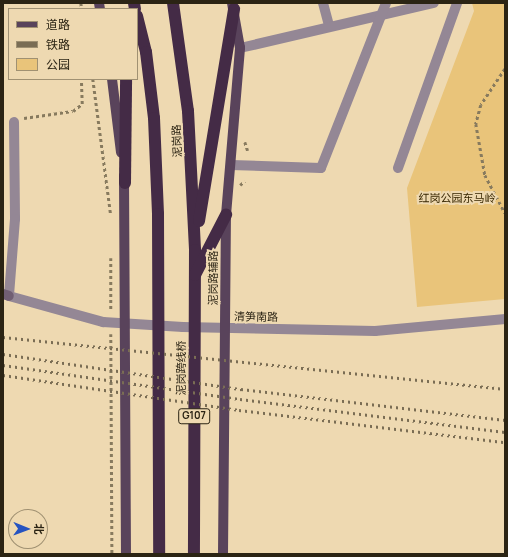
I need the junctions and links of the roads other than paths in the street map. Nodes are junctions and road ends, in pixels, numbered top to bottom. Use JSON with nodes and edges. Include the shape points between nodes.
{"nodes":[{"id":1,"x":173,"y":3,"type":"edge"},
{"id":2,"x":323,"y":3,"type":"edge"},
{"id":3,"x":386,"y":3,"type":"edge"},
{"id":4,"x":434,"y":3,"type":"edge"},
{"id":5,"x":458,"y":3,"type":"edge"},
{"id":6,"x":233,"y":6,"type":"edge"},
{"id":7,"x":383,"y":15,"type":"junction"},
{"id":8,"x":138,"y":20,"type":"edge"},
{"id":9,"x":329,"y":26,"type":"junction"},
{"id":10,"x":240,"y":48,"type":"junction"},
{"id":11,"x":112,"y":80,"type":"edge"},
{"id":12,"x":126,"y":80,"type":"edge"},
{"id":13,"x":14,"y":122,"type":"road end"},
{"id":14,"x":231,"y":165,"type":"junction"},
{"id":15,"x":398,"y":168,"type":"dead end"},
{"id":16,"x":125,"y":183,"type":"junction"},
{"id":17,"x":226,"y":215,"type":"junction"},
{"id":18,"x":195,"y":250,"type":"junction"},
{"id":19,"x":193,"y":279,"type":"junction"},
{"id":20,"x":159,"y":280,"type":"joint"},
{"id":21,"x":5,"y":295,"type":"edge"},
{"id":22,"x":505,"y":319,"type":"edge"},
{"id":23,"x":126,"y":554,"type":"edge"},
{"id":24,"x":159,"y":554,"type":"edge"},
{"id":25,"x":194,"y":554,"type":"edge"},
{"id":26,"x":223,"y":554,"type":"edge"}],
"edges":[{"from":1,"to":18,"type":"highway","name":"泥岗路","number":"G107","via":[[188,111]]},
{"from":2,"to":9,"type":"street"},
{"from":3,"to":7,"type":"street"},
{"from":4,"to":7,"type":"street"},
{"from":5,"to":15,"type":"street"},
{"from":6,"to":10,"type":"main road","name":"泥岗路辅路"},
{"from":6,"to":18,"type":"highway"},
{"from":7,"to":9,"type":"street"},
{"from":7,"to":14,"type":"street","via":[[322,168]]},
{"from":8,"to":20,"type":"highway","name":"泥岗路","via":[[146,52],[154,118]]},
{"from":9,"to":10,"type":"street"},
{"from":10,"to":14,"type":"main road","name":"泥岗路辅路"},
{"from":11,"to":16,"type":"main road"},
{"from":12,"to":16,"type":"highway"},
{"from":13,"to":21,"type":"street","via":[[15,219]]},
{"from":14,"to":17,"type":"main road","name":"泥岗路辅路"},
{"from":16,"to":23,"type":"main road"},
{"from":17,"to":19,"type":"highway"},
{"from":17,"to":26,"type":"main road","name":"泥岗路辅路"},
{"from":18,"to":19,"type":"highway","name":"泥岗路","number":"G107"},
{"from":19,"to":25,"type":"highway","name":"泥岗跨线桥","number":"G107"},
{"from":20,"to":24,"type":"highway","name":"泥岗跨线桥"},
{"from":21,"to":22,"type":"street","name":"清笋南路","via":[[103,322],[184,327],[375,331]]}]}
